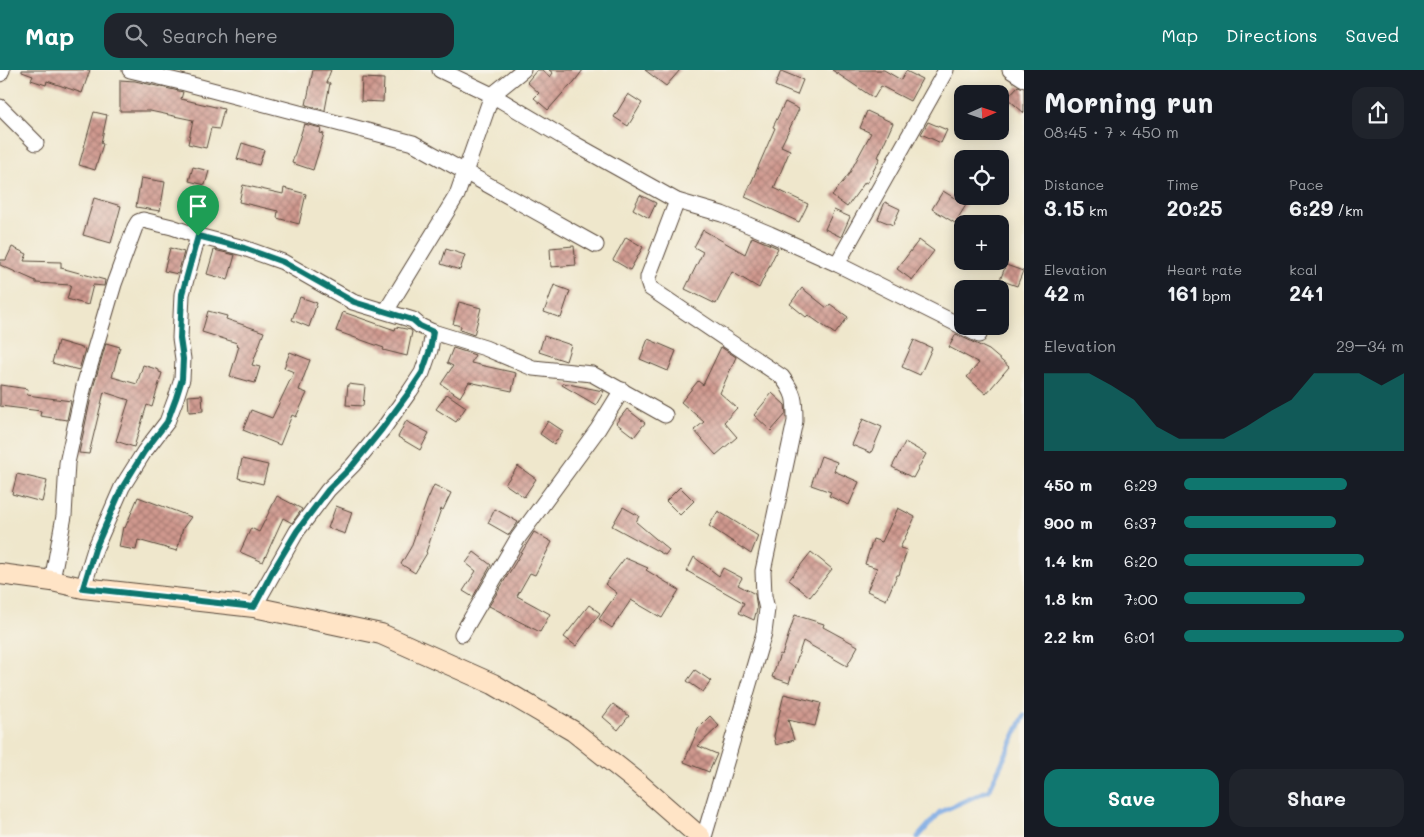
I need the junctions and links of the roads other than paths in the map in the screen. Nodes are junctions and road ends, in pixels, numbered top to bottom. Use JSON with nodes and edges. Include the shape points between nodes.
{"nodes":[{"id":1,"x":2,"y":70,"type":"edge"},
{"id":2,"x":130,"y":70,"type":"edge"},
{"id":3,"x":440,"y":70,"type":"edge"},
{"id":4,"x":523,"y":70,"type":"edge"},
{"id":5,"x":946,"y":70,"type":"edge"},
{"id":6,"x":1010,"y":70,"type":"edge"},
{"id":7,"x":0,"y":74,"type":"edge"},
{"id":8,"x":162,"y":74,"type":"edge"},
{"id":9,"x":1024,"y":79,"type":"edge"},
{"id":10,"x":492,"y":95,"type":"junction"},
{"id":11,"x":0,"y":107,"type":"edge"},
{"id":12,"x":36,"y":143,"type":"dead end"},
{"id":13,"x":465,"y":171,"type":"junction"},
{"id":14,"x":677,"y":201,"type":"junction"},
{"id":15,"x":198,"y":236,"type":"junction"},
{"id":16,"x":596,"y":245,"type":"dead end"},
{"id":17,"x":837,"y":264,"type":"junction"},
{"id":18,"x":386,"y":311,"type":"junction"},
{"id":19,"x":433,"y":332,"type":"junction"},
{"id":20,"x":979,"y":336,"type":"dead end"},
{"id":21,"x":622,"y":390,"type":"junction"},
{"id":22,"x":665,"y":415,"type":"dead end"},
{"id":23,"x":0,"y":574,"type":"edge"},
{"id":24,"x":52,"y":581,"type":"junction"},
{"id":25,"x":83,"y":588,"type":"junction"},
{"id":26,"x":254,"y":607,"type":"junction"},
{"id":27,"x":462,"y":634,"type":"dead end"},
{"id":28,"x":700,"y":837,"type":"edge"},
{"id":29,"x":704,"y":837,"type":"edge"}],
"edges":[{"from":1,"to":7,"type":"street"},
{"from":2,"to":8,"type":"street"},
{"from":3,"to":10,"type":"street"},
{"from":4,"to":10,"type":"street"},
{"from":5,"to":17,"type":"street"},
{"from":6,"to":9,"type":"street"},
{"from":8,"to":13,"type":"street","via":[[413,143]]},
{"from":10,"to":13,"type":"street"},
{"from":10,"to":14,"type":"street"},
{"from":11,"to":12,"type":"street"},
{"from":13,"to":16,"type":"street"},
{"from":13,"to":18,"type":"street","via":[[457,195]]},
{"from":14,"to":17,"type":"street","via":[[722,214]]},
{"from":14,"to":29,"type":"street","via":[[648,276],[650,288],[782,377],[792,391],[795,406],[795,421],[764,571],[764,633]]},
{"from":15,"to":18,"type":"street","via":[[283,262],[354,302]]},
{"from":15,"to":24,"type":"street","via":[[143,220],[135,227],[114,284],[84,386],[67,463],[64,516]]},
{"from":15,"to":25,"type":"street","via":[[182,294],[182,379],[176,398],[167,422],[122,488],[95,549]]},
{"from":17,"to":20,"type":"street"},
{"from":18,"to":19,"type":"street","via":[[413,320]]},
{"from":19,"to":21,"type":"street","via":[[485,348],[532,368],[592,374]]},
{"from":19,"to":26,"type":"street","via":[[422,373],[382,429],[297,531]]},
{"from":21,"to":22,"type":"street"},
{"from":21,"to":27,"type":"street","via":[[598,429],[518,538]]},
{"from":23,"to":24,"type":"main road"},
{"from":24,"to":25,"type":"main road"},
{"from":25,"to":26,"type":"main road"},
{"from":26,"to":28,"type":"main road","via":[[381,634],[493,684],[573,731]]}]}
